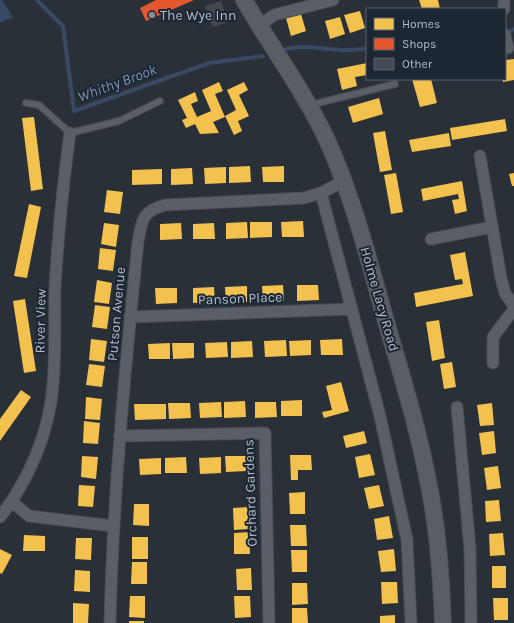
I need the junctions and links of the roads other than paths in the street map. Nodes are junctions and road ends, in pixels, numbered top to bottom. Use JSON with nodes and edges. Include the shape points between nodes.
{"nodes":[{"id":1,"x":244,"y":0,"type":"edge"},
{"id":2,"x":333,"y":0,"type":"edge"},
{"id":3,"x":259,"y":26,"type":"junction"},
{"id":4,"x":506,"y":39,"type":"edge"},
{"id":5,"x":508,"y":48,"type":"dead end"},
{"id":6,"x":395,"y":84,"type":"dead end"},
{"id":7,"x":160,"y":101,"type":"dead end"},
{"id":8,"x":26,"y":103,"type":"dead end"},
{"id":9,"x":308,"y":105,"type":"junction"},
{"id":10,"x":70,"y":133,"type":"junction"},
{"id":11,"x":480,"y":156,"type":"dead end"},
{"id":12,"x":344,"y":181,"type":"junction"},
{"id":13,"x":321,"y":193,"type":"junction"},
{"id":14,"x":492,"y":227,"type":"junction"},
{"id":15,"x":431,"y":239,"type":"dead end"},
{"id":16,"x":514,"y":306,"type":"edge"},
{"id":17,"x":352,"y":309,"type":"junction"},
{"id":18,"x":514,"y":309,"type":"edge"},
{"id":19,"x":130,"y":318,"type":"junction"},
{"id":20,"x":493,"y":363,"type":"dead end"},
{"id":21,"x":457,"y":407,"type":"dead end"},
{"id":22,"x":120,"y":436,"type":"junction"},
{"id":23,"x":12,"y":502,"type":"junction"},
{"id":24,"x":0,"y":517,"type":"edge"},
{"id":25,"x":113,"y":526,"type":"junction"},
{"id":26,"x":110,"y":623,"type":"edge"},
{"id":27,"x":268,"y":623,"type":"edge"},
{"id":28,"x":411,"y":623,"type":"edge"},
{"id":29,"x":443,"y":623,"type":"edge"},
{"id":30,"x":471,"y":623,"type":"edge"}],
"edges":[{"from":1,"to":3,"type":"street","name":"Holme Lacy Road"},
{"from":2,"to":3,"type":"street","via":[[274,15]]},
{"from":3,"to":9,"type":"street","name":"Holme Lacy Road"},
{"from":4,"to":5,"type":"street"},
{"from":6,"to":9,"type":"lane"},
{"from":7,"to":10,"type":"lane","via":[[120,121]]},
{"from":8,"to":10,"type":"lane","via":[[39,105]]},
{"from":9,"to":12,"type":"street","name":"Holme Lacy Road","via":[[327,140]]},
{"from":10,"to":23,"type":"street","name":"River View","via":[[55,287],[53,384],[49,413],[36,455]]},
{"from":11,"to":14,"type":"street"},
{"from":12,"to":13,"type":"street","name":"Putson Avenue"},
{"from":12,"to":29,"type":"street","name":"Holme Lacy Road","via":[[412,412],[428,481],[436,528]]},
{"from":13,"to":17,"type":"street"},
{"from":13,"to":19,"type":"street","name":"Putson Avenue","via":[[304,198],[165,205],[153,208],[144,215],[140,227]]},
{"from":14,"to":15,"type":"street"},
{"from":14,"to":16,"type":"street","via":[[505,294]]},
{"from":17,"to":19,"type":"street","name":"Panson Place"},
{"from":17,"to":28,"type":"street","via":[[380,416],[407,540]]},
{"from":18,"to":20,"type":"street","via":[[493,337]]},
{"from":19,"to":22,"type":"street","name":"Putson Avenue"},
{"from":21,"to":30,"type":"street","via":[[470,549]]},
{"from":22,"to":25,"type":"street","name":"Putson Avenue"},
{"from":22,"to":27,"type":"street","name":"Orchard Gardens","via":[[265,433]]},
{"from":23,"to":24,"type":"street","name":"River View"},
{"from":23,"to":25,"type":"street","via":[[29,516]]},
{"from":25,"to":26,"type":"street","name":"Putson Avenue"}]}
